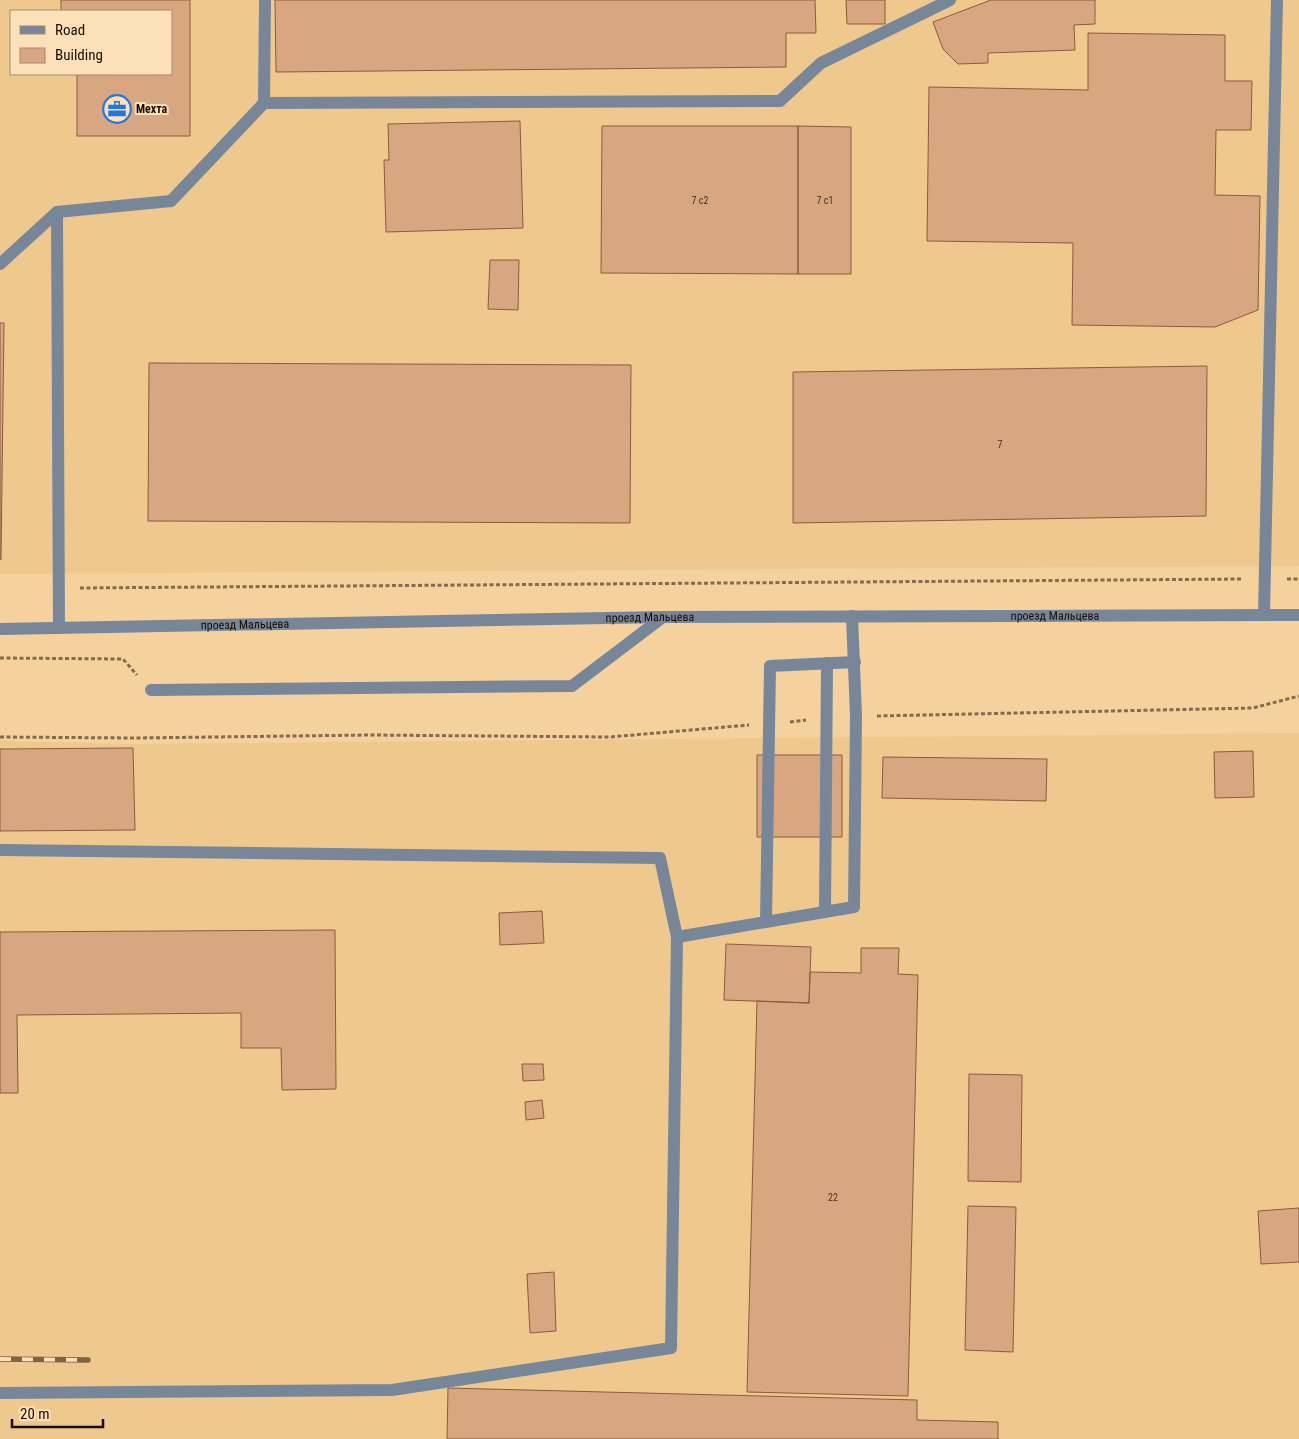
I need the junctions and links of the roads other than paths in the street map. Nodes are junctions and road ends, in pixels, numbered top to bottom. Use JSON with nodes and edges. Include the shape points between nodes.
{"nodes":[{"id":1,"x":265,"y":0,"type":"edge"},
{"id":2,"x":950,"y":0,"type":"edge"},
{"id":3,"x":1277,"y":0,"type":"edge"},
{"id":4,"x":264,"y":103,"type":"junction"},
{"id":5,"x":57,"y":212,"type":"junction"},
{"id":6,"x":0,"y":264,"type":"edge"},
{"id":7,"x":1264,"y":614,"type":"junction"},
{"id":8,"x":1299,"y":615,"type":"edge"},
{"id":9,"x":852,"y":616,"type":"junction"},
{"id":10,"x":663,"y":617,"type":"junction"},
{"id":11,"x":59,"y":628,"type":"junction"},
{"id":12,"x":0,"y":629,"type":"edge"},
{"id":13,"x":855,"y":662,"type":"junction"},
{"id":14,"x":827,"y":663,"type":"junction"},
{"id":15,"x":151,"y":690,"type":"road end"},
{"id":16,"x":0,"y":850,"type":"edge"},
{"id":17,"x":825,"y":912,"type":"junction"},
{"id":18,"x":766,"y":922,"type":"junction"},
{"id":19,"x":677,"y":937,"type":"junction"},
{"id":20,"x":0,"y":1393,"type":"edge"}],
"edges":[{"from":1,"to":4,"type":"street"},
{"from":2,"to":4,"type":"street","via":[[821,63],[780,101]]},
{"from":3,"to":7,"type":"street"},
{"from":4,"to":5,"type":"street","via":[[171,201]]},
{"from":5,"to":6,"type":"street"},
{"from":5,"to":11,"type":"street"},
{"from":7,"to":8,"type":"street","name":"проезд Мальцева"},
{"from":7,"to":9,"type":"street","name":"проезд Мальцева"},
{"from":9,"to":10,"type":"street","name":"проезд Мальцева"},
{"from":9,"to":13,"type":"street"},
{"from":10,"to":11,"type":"street","name":"проезд Мальцева"},
{"from":10,"to":15,"type":"street","via":[[572,686]]},
{"from":11,"to":12,"type":"street","name":"проезд Мальцева"},
{"from":13,"to":14,"type":"street"},
{"from":13,"to":17,"type":"street","via":[[854,906]]},
{"from":14,"to":17,"type":"street"},
{"from":14,"to":18,"type":"street","via":[[770,666]]},
{"from":16,"to":19,"type":"street","via":[[660,858]]},
{"from":17,"to":18,"type":"street"},
{"from":18,"to":19,"type":"street"},
{"from":19,"to":20,"type":"street","via":[[671,1348],[392,1390]]}]}
